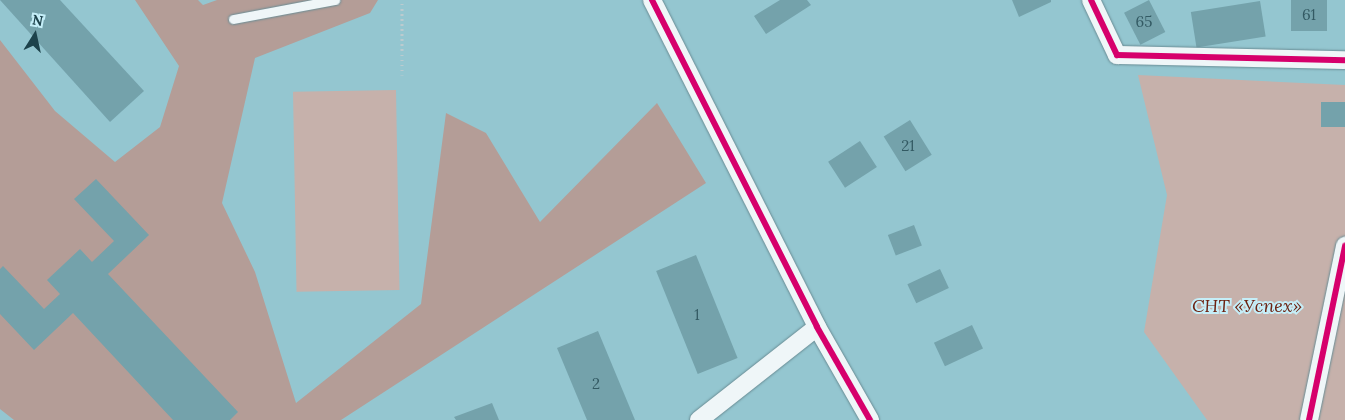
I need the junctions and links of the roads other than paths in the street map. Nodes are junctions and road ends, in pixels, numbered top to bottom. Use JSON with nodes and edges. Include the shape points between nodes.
{"nodes":[{"id":1,"x":336,"y":0,"type":"edge"},
{"id":2,"x":652,"y":0,"type":"edge"},
{"id":3,"x":1091,"y":0,"type":"edge"},
{"id":4,"x":234,"y":19,"type":"dead end"},
{"id":5,"x":1345,"y":60,"type":"edge"},
{"id":6,"x":1345,"y":246,"type":"edge"},
{"id":7,"x":818,"y":328,"type":"junction"},
{"id":8,"x":699,"y":420,"type":"edge"},
{"id":9,"x":870,"y":420,"type":"edge"},
{"id":10,"x":1309,"y":420,"type":"edge"}],
"edges":[{"from":1,"to":4,"type":"lane"},
{"from":2,"to":7,"type":"street"},
{"from":3,"to":5,"type":"street","via":[[1117,55]]},
{"from":6,"to":10,"type":"street"},
{"from":7,"to":8,"type":"street"},
{"from":7,"to":9,"type":"street"}]}
